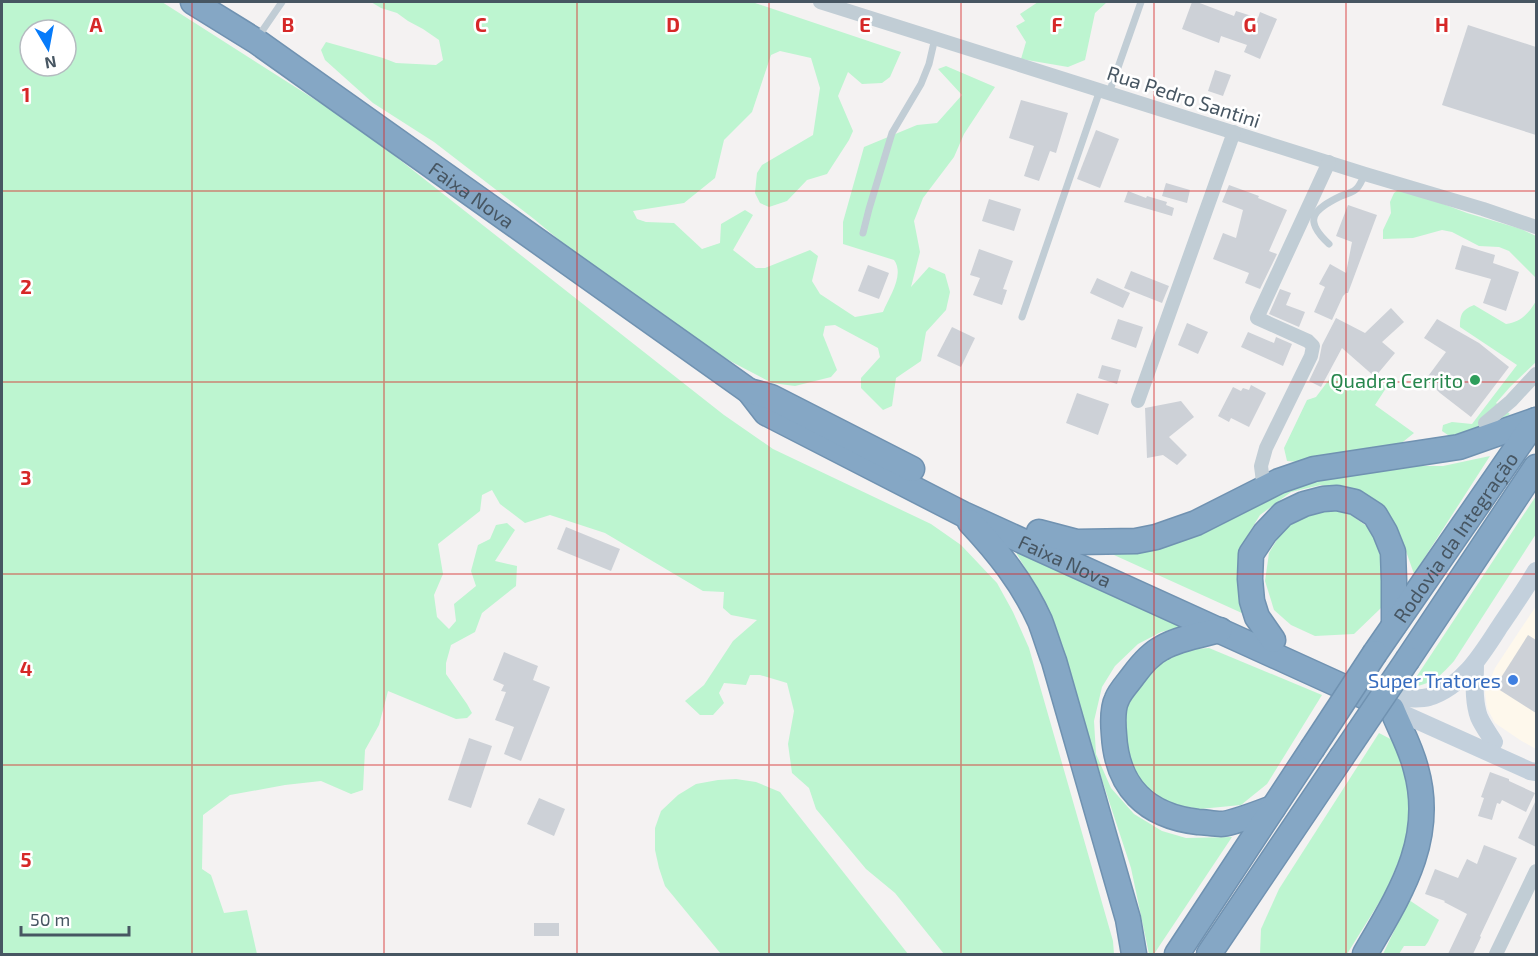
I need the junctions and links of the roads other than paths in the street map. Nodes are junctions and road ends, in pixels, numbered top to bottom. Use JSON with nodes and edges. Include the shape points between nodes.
{"nodes":[{"id":1,"x":193,"y":2,"type":"edge"},
{"id":2,"x":282,"y":2,"type":"edge"},
{"id":3,"x":820,"y":2,"type":"edge"},
{"id":4,"x":1141,"y":2,"type":"edge"},
{"id":5,"x":935,"y":38,"type":"junction"},
{"id":6,"x":256,"y":41,"type":"junction"},
{"id":7,"x":1104,"y":92,"type":"junction"},
{"id":8,"x":1234,"y":132,"type":"junction"},
{"id":9,"x":1329,"y":162,"type":"junction"},
{"id":10,"x":1365,"y":174,"type":"junction"},
{"id":11,"x":1536,"y":227,"type":"edge"},
{"id":12,"x":863,"y":233,"type":"dead end"},
{"id":13,"x":1329,"y":244,"type":"dead end"},
{"id":14,"x":1022,"y":317,"type":"dead end"},
{"id":15,"x":1536,"y":374,"type":"edge"},
{"id":16,"x":749,"y":391,"type":"junction"},
{"id":17,"x":1138,"y":401,"type":"dead end"},
{"id":18,"x":1536,"y":420,"type":"edge"},
{"id":19,"x":1485,"y":423,"type":"dead end"},
{"id":20,"x":1536,"y":467,"type":"edge"},
{"id":21,"x":1264,"y":489,"type":"junction"},
{"id":22,"x":963,"y":514,"type":"junction"},
{"id":23,"x":1039,"y":532,"type":"junction"},
{"id":24,"x":1536,"y":571,"type":"edge"},
{"id":25,"x":1394,"y":625,"type":"junction"},
{"id":26,"x":1220,"y":630,"type":"junction"},
{"id":27,"x":1273,"y":640,"type":"junction"},
{"id":28,"x":1475,"y":663,"type":"junction"},
{"id":29,"x":1394,"y":703,"type":"junction"},
{"id":30,"x":1494,"y":742,"type":"junction"},
{"id":31,"x":1536,"y":762,"type":"edge"},
{"id":32,"x":1536,"y":772,"type":"edge"},
{"id":33,"x":1273,"y":808,"type":"junction"},
{"id":34,"x":1536,"y":871,"type":"edge"},
{"id":35,"x":1241,"y":907,"type":"junction"},
{"id":36,"x":1134,"y":954,"type":"edge"},
{"id":37,"x":1177,"y":954,"type":"edge"},
{"id":38,"x":1209,"y":954,"type":"edge"},
{"id":39,"x":1233,"y":954,"type":"edge"},
{"id":40,"x":1365,"y":954,"type":"edge"},
{"id":41,"x":1496,"y":954,"type":"edge"}],
"edges":[{"from":1,"to":6,"type":"highway","name":"Faixa Nova"},
{"from":2,"to":6,"type":"lane"},
{"from":3,"to":5,"type":"street","name":"Rua Pedro Santini"},
{"from":4,"to":7,"type":"lane"},
{"from":5,"to":7,"type":"street","name":"Rua Pedro Santini"},
{"from":5,"to":12,"type":"lane","via":[[921,84],[892,132]]},
{"from":6,"to":16,"type":"highway","name":"Faixa Nova"},
{"from":7,"to":8,"type":"street","name":"Rua Pedro Santini"},
{"from":7,"to":14,"type":"lane"},
{"from":8,"to":9,"type":"street","name":"Rua Pedro Santini"},
{"from":8,"to":17,"type":"street"},
{"from":9,"to":10,"type":"street","name":"Rua Pedro Santini"},
{"from":9,"to":21,"type":"street","via":[[1257,318],[1313,346],[1266,448],[1261,466]]},
{"from":10,"to":11,"type":"street","name":"Rua Pedro Santini"},
{"from":10,"to":13,"type":"lane","via":[[1357,189],[1328,203],[1314,216],[1317,233]]},
{"from":15,"to":19,"type":"street"},
{"from":16,"to":22,"type":"highway","name":"Faixa Nova","via":[[766,413]]},
{"from":16,"to":23,"type":"highway","name":"Faixa Nova","via":[[771,397]]},
{"from":18,"to":21,"type":"highway","via":[[1459,447],[1314,469]]},
{"from":18,"to":25,"type":"highway","name":"Rodovia da Integração"},
{"from":20,"to":35,"type":"highway","name":"Rodovia da Integração","bridge":true},
{"from":21,"to":23,"type":"highway","via":[[1196,523],[1136,541],[1077,542]]},
{"from":22,"to":26,"type":"highway","name":"Faixa Nova"},
{"from":22,"to":36,"type":"highway","via":[[1015,576],[1040,622],[1128,919]]},
{"from":23,"to":27,"type":"highway","name":"Faixa Nova"},
{"from":24,"to":28,"type":"main road"},
{"from":25,"to":27,"type":"highway","via":[[1393,552],[1385,532],[1375,515],[1355,502],[1337,498],[1304,504],[1283,514],[1251,554],[1252,601],[1257,617]]},
{"from":25,"to":33,"type":"highway","name":"Rodovia da Integração","bridge":true},
{"from":26,"to":29,"type":"highway","name":"Faixa Nova"},
{"from":26,"to":33,"type":"highway","via":[[1162,648],[1143,662],[1116,699],[1113,730],[1117,762],[1132,791],[1166,815],[1222,824]]},
{"from":27,"to":29,"type":"highway","name":"Faixa Nova"},
{"from":28,"to":29,"type":"main road","via":[[1438,693]]},
{"from":28,"to":30,"type":"main road","via":[[1477,709]]},
{"from":29,"to":30,"type":"main road"},
{"from":29,"to":32,"type":"main road"},
{"from":29,"to":40,"type":"highway","via":[[1417,770],[1422,816],[1411,870]]},
{"from":30,"to":31,"type":"main road"},
{"from":33,"to":37,"type":"highway","name":"Rodovia da Integração"},
{"from":34,"to":41,"type":"street"},
{"from":35,"to":38,"type":"highway","name":"Rodovia da Integração"},
{"from":35,"to":39,"type":"highway","via":[[1231,937]]}]}
